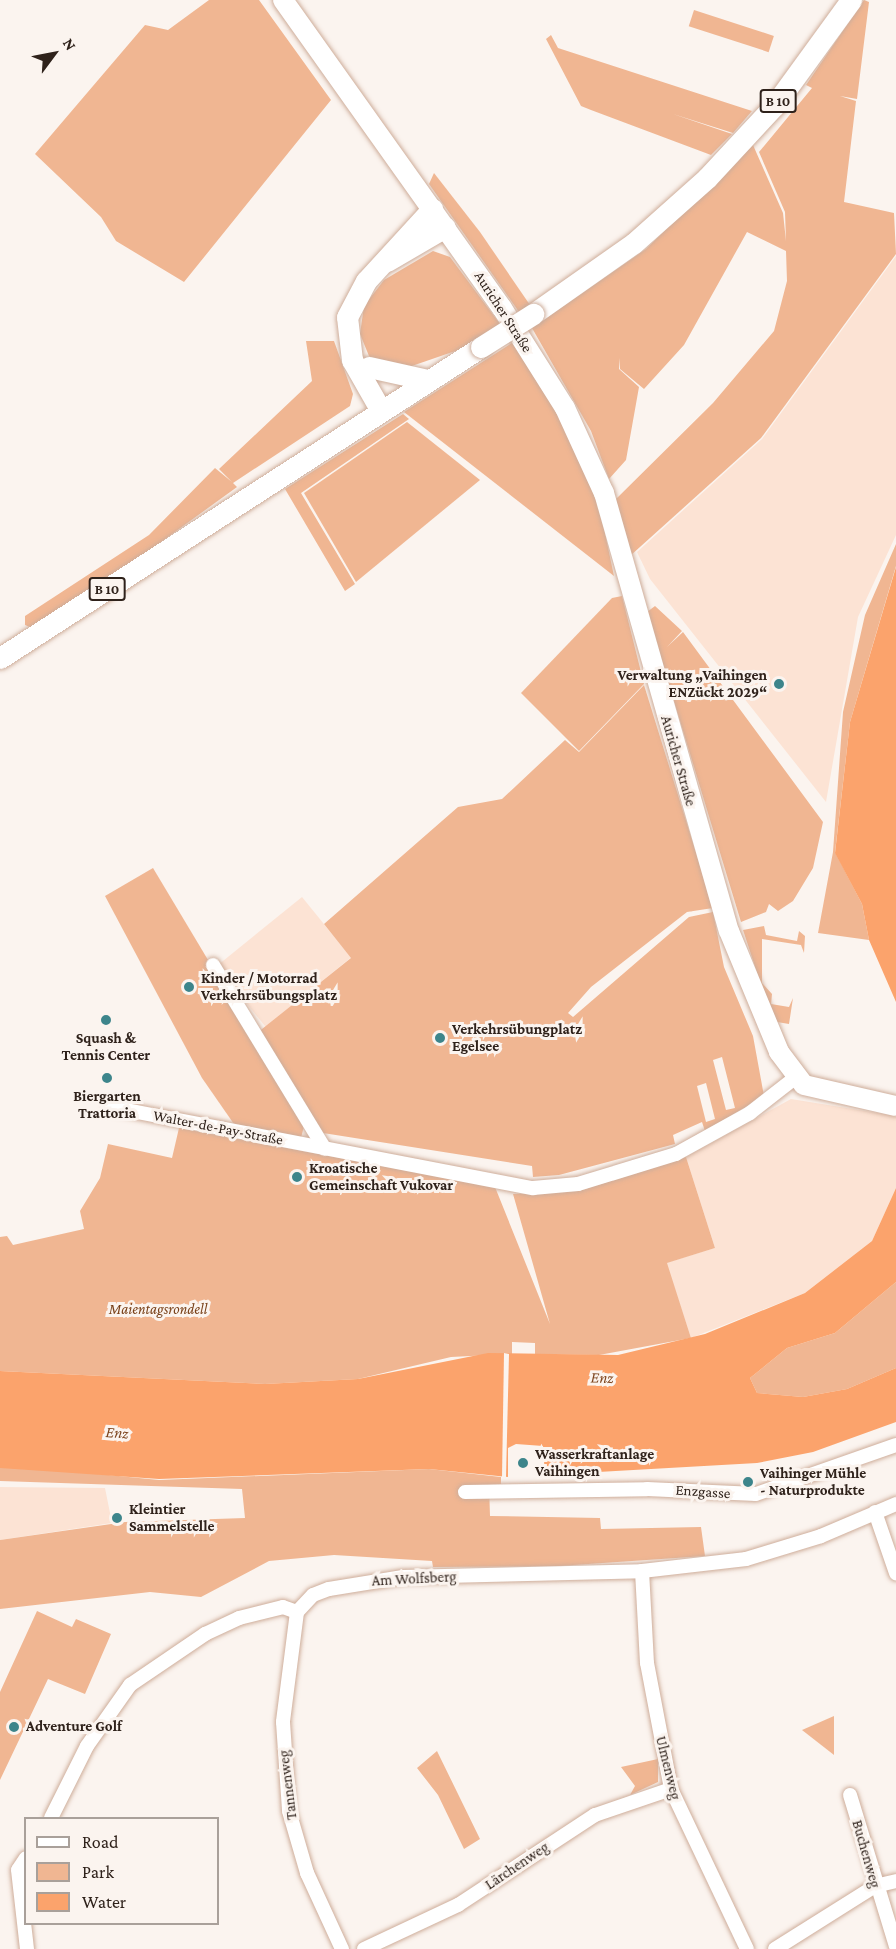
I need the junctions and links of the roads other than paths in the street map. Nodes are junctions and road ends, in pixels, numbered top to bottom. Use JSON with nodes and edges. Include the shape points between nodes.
{"nodes":[{"id":1,"x":283,"y":0,"type":"edge"},
{"id":2,"x":851,"y":0,"type":"edge"},
{"id":3,"x":432,"y":209,"type":"junction"},
{"id":4,"x":445,"y":227,"type":"junction"},
{"id":5,"x":384,"y":262,"type":"junction"},
{"id":6,"x":348,"y":341,"type":"junction"},
{"id":7,"x":369,"y":367,"type":"junction"},
{"id":8,"x":428,"y":380,"type":"junction"},
{"id":9,"x":384,"y":406,"type":"junction"},
{"id":10,"x":0,"y":658,"type":"edge"},
{"id":11,"x":213,"y":965,"type":"dead end"},
{"id":12,"x":796,"y":1077,"type":"junction"},
{"id":13,"x":896,"y":1106,"type":"edge"},
{"id":14,"x":111,"y":1107,"type":"dead end"},
{"id":15,"x":325,"y":1149,"type":"junction"},
{"id":16,"x":896,"y":1445,"type":"edge"},
{"id":17,"x":465,"y":1492,"type":"dead end"},
{"id":18,"x":896,"y":1503,"type":"edge"},
{"id":19,"x":875,"y":1512,"type":"junction"},
{"id":20,"x":642,"y":1571,"type":"junction"},
{"id":21,"x":896,"y":1574,"type":"edge"},
{"id":22,"x":297,"y":1612,"type":"junction"},
{"id":23,"x":671,"y":1789,"type":"junction"},
{"id":24,"x":850,"y":1795,"type":"dead end"},
{"id":25,"x":52,"y":1817,"type":"edge"},
{"id":26,"x":24,"y":1861,"type":"edge"},
{"id":27,"x":896,"y":1881,"type":"edge"},
{"id":28,"x":875,"y":1886,"type":"junction"},
{"id":29,"x":24,"y":1923,"type":"edge"},
{"id":30,"x":24,"y":1925,"type":"edge"},
{"id":31,"x":896,"y":1946,"type":"edge"},
{"id":32,"x":27,"y":1949,"type":"edge"},
{"id":33,"x":342,"y":1949,"type":"edge"},
{"id":34,"x":364,"y":1949,"type":"edge"},
{"id":35,"x":747,"y":1949,"type":"edge"},
{"id":36,"x":775,"y":1949,"type":"edge"}],
"edges":[{"from":1,"to":3,"type":"street","name":"Auricher Straße"},
{"from":2,"to":8,"type":"main road","number":"B 10","bridge":true,"via":[[774,106],[708,178],[634,243],[533,314]]},
{"from":3,"to":4,"type":"street","name":"Auricher Straße"},
{"from":3,"to":5,"type":"main road"},
{"from":4,"to":5,"type":"main road"},
{"from":4,"to":12,"type":"street","name":"Auricher Straße","via":[[565,408],[604,493],[729,931],[758,1011]]},
{"from":5,"to":6,"type":"main road","via":[[357,294],[347,317]]},
{"from":6,"to":7,"type":"main road"},
{"from":6,"to":9,"type":"main road","via":[[358,374]]},
{"from":7,"to":8,"type":"main road"},
{"from":7,"to":9,"type":"main road"},
{"from":8,"to":9,"type":"main road","number":"B 10"},
{"from":9,"to":10,"type":"main road","number":"B 10"},
{"from":11,"to":15,"type":"street"},
{"from":12,"to":13,"type":"street","via":[[839,1096]]},
{"from":12,"to":15,"type":"street","name":"Walter-de-Pay-Straße","via":[[776,1097],[702,1142],[651,1164],[578,1184],[507,1186]]},
{"from":14,"to":15,"type":"street","name":"Walter-de-Pay-Straße"},
{"from":16,"to":17,"type":"street","name":"Enzgasse","via":[[756,1494],[647,1489]]},
{"from":18,"to":19,"type":"street","name":"Am Wolfsberg"},
{"from":19,"to":20,"type":"street","name":"Am Wolfsberg","via":[[821,1536],[746,1559]]},
{"from":19,"to":21,"type":"street"},
{"from":20,"to":22,"type":"street","name":"Am Wolfsberg","via":[[393,1578],[329,1589],[313,1595]]},
{"from":20,"to":23,"type":"street","name":"Ulmenweg","via":[[647,1663]]},
{"from":22,"to":25,"type":"street","via":[[283,1607],[239,1618],[205,1634],[130,1685],[87,1746]]},
{"from":22,"to":33,"type":"street","name":"Tannenweg","via":[[283,1722],[288,1800],[307,1873]]},
{"from":23,"to":34,"type":"street","name":"Lärchenweg","via":[[595,1815],[458,1905]]},
{"from":23,"to":35,"type":"street","name":"Ulmenweg"},
{"from":24,"to":28,"type":"street","name":"Buchenweg"},
{"from":26,"to":29,"type":"street","via":[[18,1870]]},
{"from":27,"to":28,"type":"street"},
{"from":28,"to":31,"type":"street","name":"Buchenweg"},
{"from":28,"to":36,"type":"street"},
{"from":30,"to":32,"type":"street"}]}
